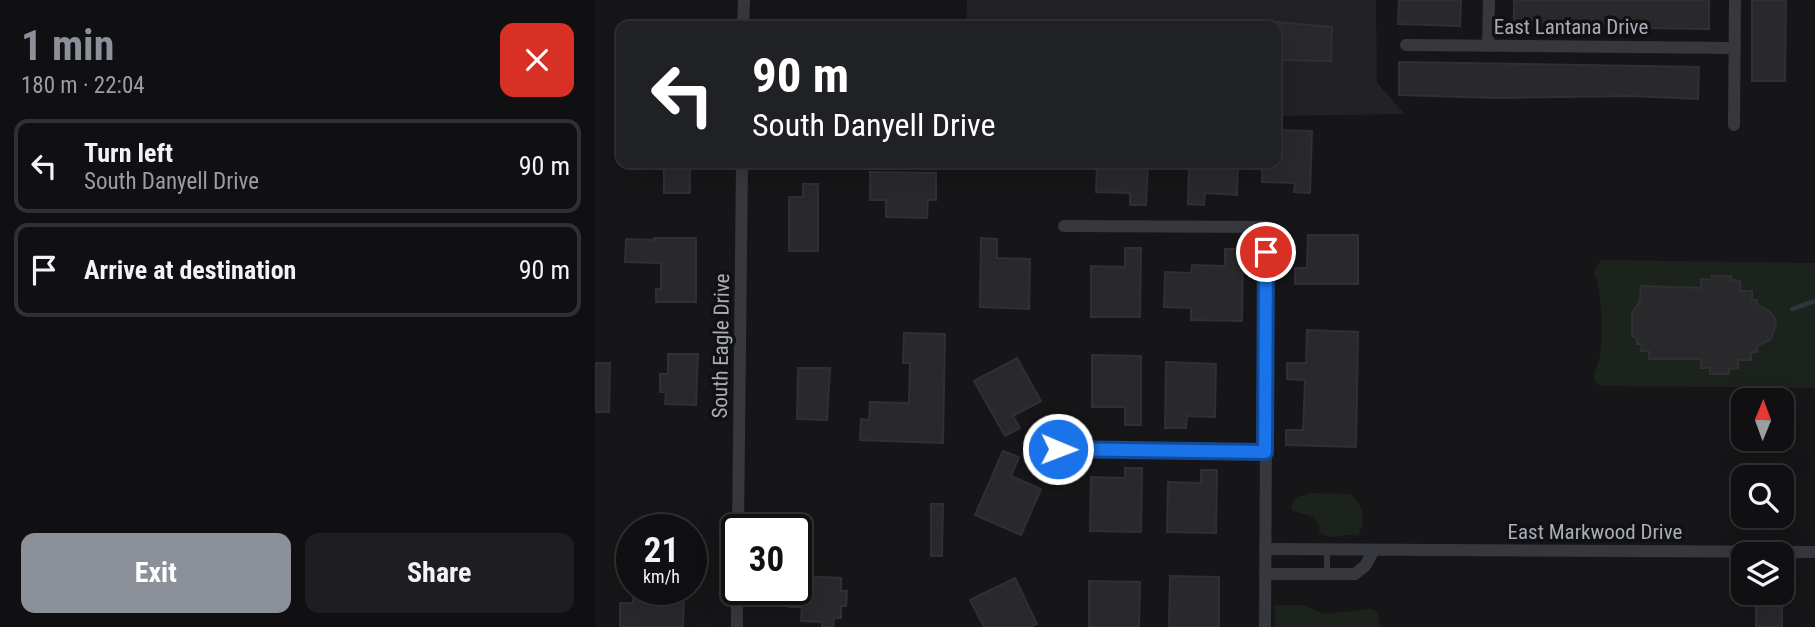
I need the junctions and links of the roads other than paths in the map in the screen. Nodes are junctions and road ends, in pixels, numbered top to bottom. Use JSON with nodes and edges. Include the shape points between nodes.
{"nodes":[{"id":1,"x":744,"y":0,"type":"edge"},
{"id":2,"x":1489,"y":0,"type":"edge"},
{"id":3,"x":1735,"y":0,"type":"edge"},
{"id":4,"x":743,"y":21,"type":"edge"},
{"id":5,"x":1406,"y":45,"type":"dead end"},
{"id":6,"x":1488,"y":46,"type":"junction"},
{"id":7,"x":1735,"y":48,"type":"junction"},
{"id":8,"x":1734,"y":125,"type":"dead end"},
{"id":9,"x":742,"y":168,"type":"edge"},
{"id":10,"x":1065,"y":226,"type":"dead end"},
{"id":11,"x":1058,"y":449,"type":"dead end"},
{"id":12,"x":1265,"y":452,"type":"junction"},
{"id":13,"x":738,"y":514,"type":"edge"},
{"id":14,"x":1265,"y":549,"type":"junction"},
{"id":15,"x":1327,"y":550,"type":"junction"},
{"id":16,"x":1374,"y":550,"type":"junction"},
{"id":17,"x":1815,"y":552,"type":"edge"},
{"id":18,"x":1265,"y":574,"type":"junction"},
{"id":19,"x":1327,"y":575,"type":"junction"},
{"id":20,"x":737,"y":605,"type":"edge"},
{"id":21,"x":737,"y":627,"type":"edge"},
{"id":22,"x":1265,"y":627,"type":"edge"}],
"edges":[{"from":1,"to":4,"type":"street"},
{"from":2,"to":6,"type":"street"},
{"from":3,"to":7,"type":"street"},
{"from":5,"to":6,"type":"street","name":"East Lantana Drive"},
{"from":6,"to":7,"type":"street","name":"East Lantana Drive"},
{"from":7,"to":8,"type":"street"},
{"from":9,"to":13,"type":"street","name":"South Eagle Drive"},
{"from":10,"to":12,"type":"street","via":[[1267,228]]},
{"from":11,"to":12,"type":"street"},
{"from":12,"to":14,"type":"street"},
{"from":14,"to":15,"type":"street","name":"East Markwood Drive"},
{"from":14,"to":18,"type":"street"},
{"from":15,"to":16,"type":"street","name":"East Markwood Drive"},
{"from":15,"to":19,"type":"lane"},
{"from":16,"to":17,"type":"street","name":"East Markwood Drive"},
{"from":16,"to":19,"type":"street","via":[[1355,574]]},
{"from":18,"to":19,"type":"street"},
{"from":18,"to":22,"type":"street"},
{"from":20,"to":21,"type":"street"}]}
